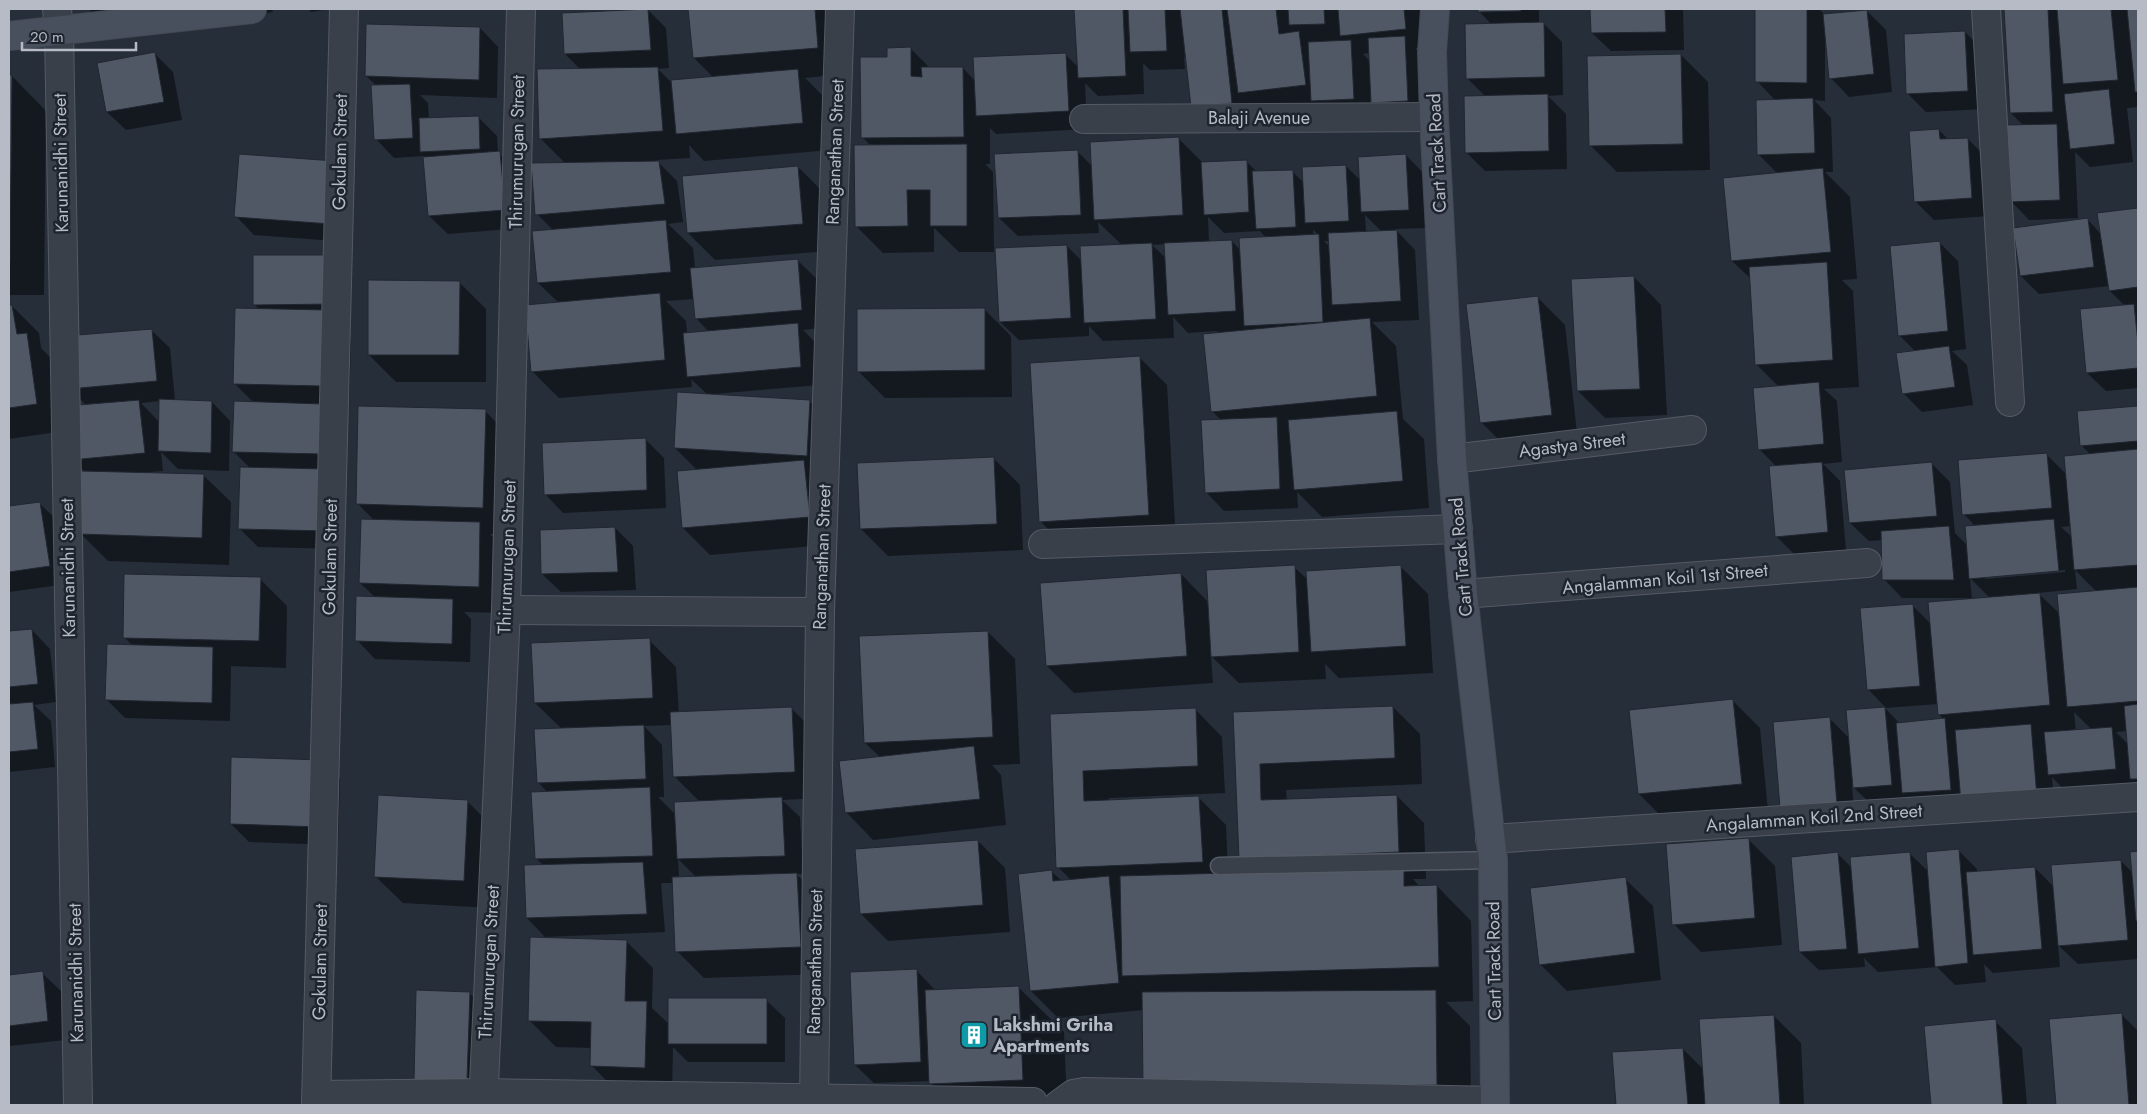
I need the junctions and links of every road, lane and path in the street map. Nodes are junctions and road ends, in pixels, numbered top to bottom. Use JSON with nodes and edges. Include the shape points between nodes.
{"nodes":[{"id":1,"x":252,"y":9,"type":"edge"},
{"id":2,"x":344,"y":9,"type":"edge"},
{"id":3,"x":521,"y":9,"type":"edge"},
{"id":4,"x":840,"y":9,"type":"edge"},
{"id":5,"x":1435,"y":9,"type":"edge"},
{"id":6,"x":1986,"y":9,"type":"edge"},
{"id":7,"x":58,"y":20,"type":"edge"},
{"id":8,"x":9,"y":36,"type":"edge"},
{"id":9,"x":1434,"y":116,"type":"junction"},
{"id":10,"x":1084,"y":119,"type":"dead end"},
{"id":11,"x":2010,"y":402,"type":"dead end"},
{"id":12,"x":1692,"y":430,"type":"dead end"},
{"id":13,"x":1452,"y":459,"type":"junction"},
{"id":14,"x":1458,"y":529,"type":"junction"},
{"id":15,"x":1043,"y":544,"type":"dead end"},
{"id":16,"x":1867,"y":563,"type":"dead end"},
{"id":17,"x":1463,"y":594,"type":"junction"},
{"id":18,"x":506,"y":610,"type":"junction"},
{"id":19,"x":820,"y":612,"type":"junction"},
{"id":20,"x":2138,"y":796,"type":"edge"},
{"id":21,"x":1491,"y":849,"type":"junction"},
{"id":22,"x":1219,"y":866,"type":"dead end"},
{"id":23,"x":483,"y":1099,"type":"edge"},
{"id":24,"x":317,"y":1100,"type":"edge"},
{"id":25,"x":814,"y":1101,"type":"edge"},
{"id":26,"x":1045,"y":1103,"type":"edge"},
{"id":27,"x":1495,"y":1103,"type":"edge"},
{"id":28,"x":78,"y":1105,"type":"edge"}],
"edges":[{"from":1,"to":7,"type":"street"},
{"from":2,"to":24,"type":"street","name":"Gokulam Street"},
{"from":3,"to":18,"type":"street","name":"Thirumurugan Street"},
{"from":4,"to":19,"type":"street","name":"Ranganathan Street"},
{"from":5,"to":9,"type":"street","name":"Cart Track Road","via":[[1432,52]]},
{"from":6,"to":11,"type":"street"},
{"from":7,"to":8,"type":"street"},
{"from":7,"to":28,"type":"street","name":"Karunanidhi Street"},
{"from":9,"to":10,"type":"street","name":"Balaji Avenue"},
{"from":9,"to":13,"type":"street","name":"Cart Track Road"},
{"from":12,"to":13,"type":"street","name":"Agastya Street"},
{"from":13,"to":14,"type":"street","name":"Cart Track Road"},
{"from":14,"to":15,"type":"street"},
{"from":14,"to":17,"type":"street","name":"Cart Track Road"},
{"from":16,"to":17,"type":"street","name":"Angalamman Koil 1st Street"},
{"from":17,"to":21,"type":"street","name":"Cart Track Road"},
{"from":18,"to":19,"type":"street"},
{"from":18,"to":23,"type":"street","name":"Thirumurugan Street"},
{"from":19,"to":25,"type":"street","name":"Ranganathan Street"},
{"from":20,"to":21,"type":"street","name":"Angalamman Koil 2nd Street"},
{"from":21,"to":22,"type":"lane"},
{"from":21,"to":27,"type":"street","name":"Cart Track Road"},
{"from":23,"to":24,"type":"street"},
{"from":23,"to":25,"type":"street"},
{"from":25,"to":26,"type":"street"},
{"from":26,"to":27,"type":"street","via":[[1084,1092]]}]}
